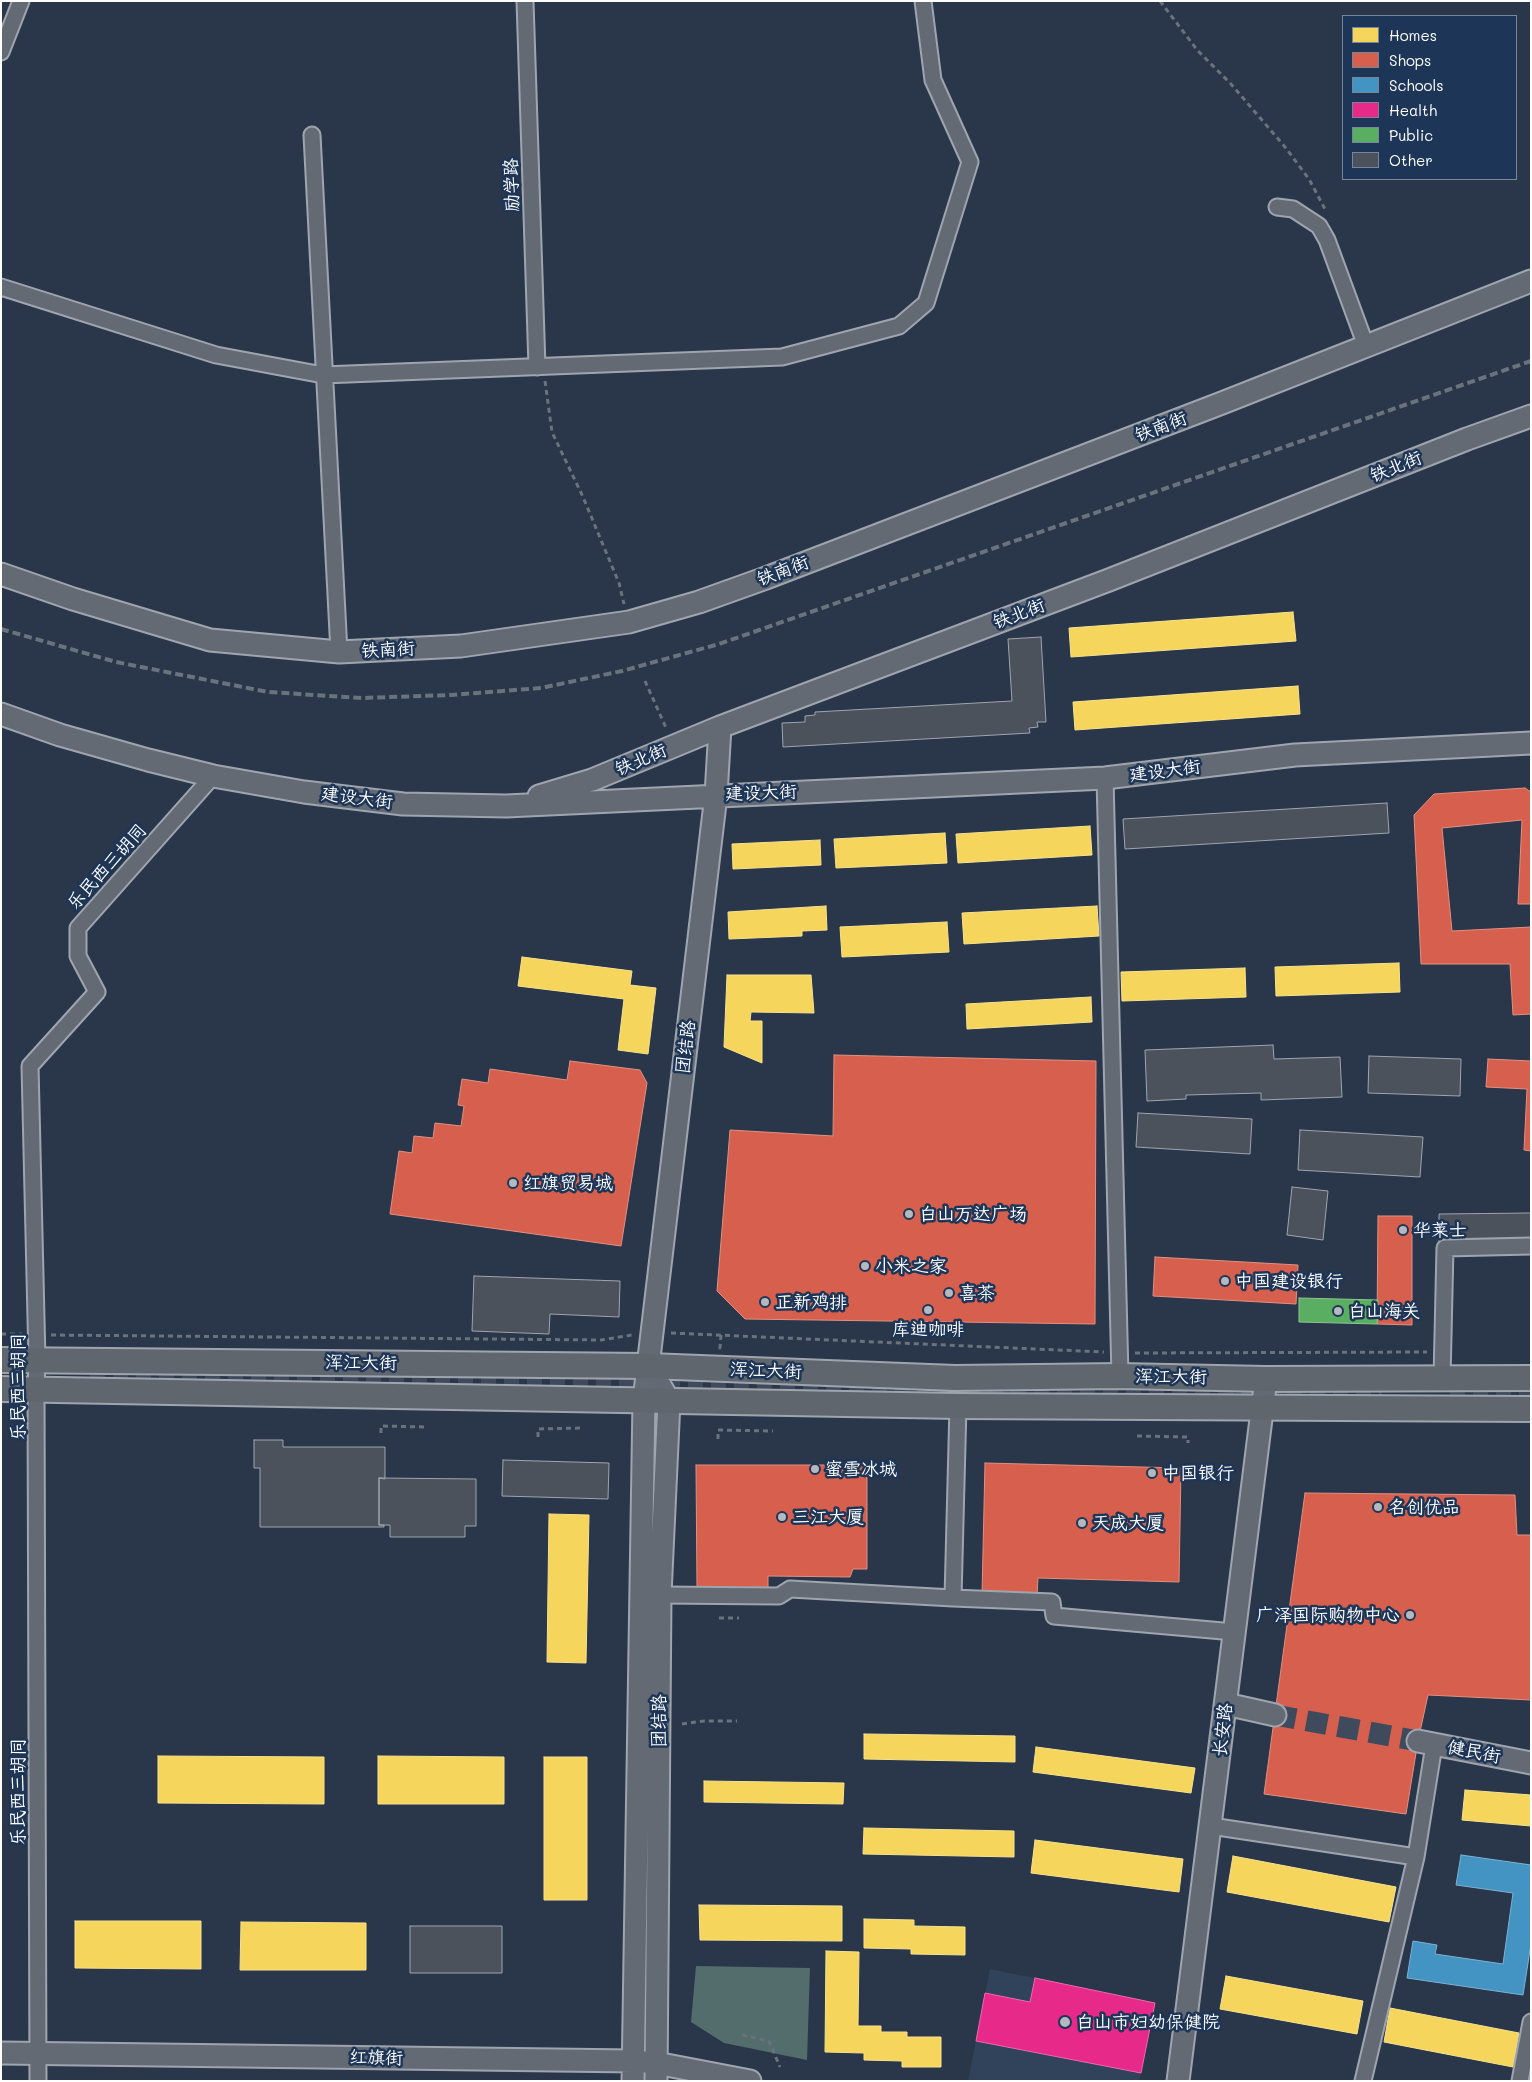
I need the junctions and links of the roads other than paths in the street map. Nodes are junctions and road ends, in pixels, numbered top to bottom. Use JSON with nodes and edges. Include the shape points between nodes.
{"nodes":[{"id":1,"x":21,"y":1,"type":"edge"},
{"id":2,"x":525,"y":1,"type":"edge"},
{"id":3,"x":923,"y":1,"type":"edge"},
{"id":4,"x":1,"y":52,"type":"edge"},
{"id":5,"x":312,"y":136,"type":"dead end"},
{"id":6,"x":1277,"y":207,"type":"dead end"},
{"id":7,"x":1531,"y":281,"type":"edge"},
{"id":8,"x":1,"y":287,"type":"edge"},
{"id":9,"x":1366,"y":346,"type":"junction"},
{"id":10,"x":540,"y":367,"type":"junction"},
{"id":11,"x":323,"y":375,"type":"junction"},
{"id":12,"x":1531,"y":416,"type":"edge"},
{"id":13,"x":1,"y":574,"type":"edge"},
{"id":14,"x":339,"y":652,"type":"junction"},
{"id":15,"x":1,"y":714,"type":"edge"},
{"id":16,"x":720,"y":727,"type":"junction"},
{"id":17,"x":1531,"y":743,"type":"edge"},
{"id":18,"x":213,"y":776,"type":"junction"},
{"id":19,"x":1105,"y":778,"type":"junction"},
{"id":20,"x":716,"y":795,"type":"junction"},
{"id":21,"x":506,"y":806,"type":"junction"},
{"id":22,"x":1531,"y":1246,"type":"edge"},
{"id":23,"x":1,"y":1360,"type":"edge"},
{"id":24,"x":37,"y":1360,"type":"junction"},
{"id":25,"x":1119,"y":1364,"type":"junction"},
{"id":26,"x":649,"y":1366,"type":"junction"},
{"id":27,"x":1531,"y":1378,"type":"edge"},
{"id":28,"x":1266,"y":1379,"type":"junction"},
{"id":29,"x":1442,"y":1379,"type":"junction"},
{"id":30,"x":1,"y":1389,"type":"edge"},
{"id":31,"x":36,"y":1389,"type":"junction"},
{"id":32,"x":644,"y":1400,"type":"junction"},
{"id":33,"x":669,"y":1401,"type":"junction"},
{"id":34,"x":958,"y":1406,"type":"junction"},
{"id":35,"x":1262,"y":1407,"type":"junction"},
{"id":36,"x":1531,"y":1409,"type":"edge"},
{"id":37,"x":660,"y":1595,"type":"junction"},
{"id":38,"x":953,"y":1598,"type":"junction"},
{"id":39,"x":1234,"y":1632,"type":"junction"},
{"id":40,"x":1226,"y":1704,"type":"junction"},
{"id":41,"x":1275,"y":1715,"type":"tunnel mouth"},
{"id":42,"x":1426,"y":1743,"type":"joint"},
{"id":43,"x":1531,"y":1763,"type":"edge"},
{"id":44,"x":1211,"y":1826,"type":"junction"},
{"id":45,"x":1416,"y":1857,"type":"junction"},
{"id":46,"x":1531,"y":2022,"type":"edge"},
{"id":47,"x":1,"y":2053,"type":"edge"},
{"id":48,"x":38,"y":2053,"type":"junction"},
{"id":49,"x":633,"y":2071,"type":"edge"},
{"id":50,"x":656,"y":2072,"type":"edge"},
{"id":51,"x":38,"y":2081,"type":"edge"},
{"id":52,"x":750,"y":2081,"type":"edge"},
{"id":53,"x":1178,"y":2081,"type":"edge"},
{"id":54,"x":1363,"y":2081,"type":"edge"},
{"id":55,"x":1520,"y":2081,"type":"edge"}],
"edges":[{"from":1,"to":4,"type":"street"},
{"from":2,"to":10,"type":"street","name":"励学路"},
{"from":3,"to":10,"type":"street","via":[[933,80],[970,162],[926,303],[899,326],[782,357]]},
{"from":5,"to":11,"type":"street"},
{"from":6,"to":9,"type":"street","via":[[1293,209],[1319,226]]},
{"from":7,"to":9,"type":"street","name":"铁南街"},
{"from":8,"to":11,"type":"street","via":[[216,356]]},
{"from":9,"to":14,"type":"street","name":"铁南街","via":[[699,602],[629,622],[461,646]]},
{"from":10,"to":11,"type":"street"},
{"from":11,"to":14,"type":"street"},
{"from":12,"to":16,"type":"street","name":"铁北街"},
{"from":13,"to":14,"type":"street","name":"铁南街","via":[[210,640]]},
{"from":15,"to":18,"type":"street","name":"建设大街","via":[[60,735]]},
{"from":16,"to":20,"type":"street","name":"团结路"},
{"from":16,"to":21,"type":"street","name":"铁北街","via":[[592,780]]},
{"from":17,"to":19,"type":"street","name":"建设大街","via":[[1295,755]]},
{"from":18,"to":21,"type":"street","name":"建设大街","via":[[304,792],[403,804]]},
{"from":18,"to":24,"type":"street","name":"乐民西三胡同","via":[[78,928],[78,956],[97,992],[30,1066]]},
{"from":19,"to":20,"type":"street","name":"建设大街"},
{"from":19,"to":25,"type":"street"},
{"from":20,"to":21,"type":"street","name":"建设大街"},
{"from":20,"to":26,"type":"street","name":"团结路"},
{"from":22,"to":29,"type":"street","via":[[1445,1248]]},
{"from":23,"to":24,"type":"main road","name":"浑江大街"},
{"from":24,"to":26,"type":"main road","name":"浑江大街"},
{"from":24,"to":31,"type":"street","name":"乐民西三胡同"},
{"from":25,"to":26,"type":"main road","name":"浑江大街","via":[[955,1378]]},
{"from":25,"to":28,"type":"main road","name":"浑江大街"},
{"from":26,"to":32,"type":"street","name":"团结路"},
{"from":26,"to":33,"type":"street"},
{"from":27,"to":29,"type":"main road","name":"浑江大街"},
{"from":28,"to":29,"type":"main road","name":"浑江大街"},
{"from":28,"to":35,"type":"street","name":"长安路"},
{"from":30,"to":31,"type":"main road","name":"浑江大街"},
{"from":31,"to":32,"type":"main road","name":"浑江大街"},
{"from":31,"to":48,"type":"street","name":"乐民西三胡同"},
{"from":32,"to":33,"type":"main road","name":"浑江大街"},
{"from":32,"to":49,"type":"street","name":"团结路"},
{"from":33,"to":34,"type":"main road","name":"浑江大街"},
{"from":33,"to":37,"type":"street","name":"团结路"},
{"from":34,"to":35,"type":"main road","name":"浑江大街"},
{"from":34,"to":38,"type":"street"},
{"from":35,"to":36,"type":"main road","name":"浑江大街"},
{"from":35,"to":39,"type":"street","name":"长安路"},
{"from":37,"to":38,"type":"street","via":[[779,1596],[790,1588]]},
{"from":37,"to":50,"type":"street","name":"团结路"},
{"from":38,"to":39,"type":"street","via":[[1052,1602],[1054,1616]]},
{"from":39,"to":40,"type":"street","name":"长安路"},
{"from":40,"to":41,"type":"street"},
{"from":40,"to":44,"type":"street","name":"长安路"},
{"from":42,"to":43,"type":"street","name":"健民街"},
{"from":42,"to":45,"type":"street"},
{"from":44,"to":45,"type":"street"},
{"from":44,"to":53,"type":"street","name":"长安路"},
{"from":45,"to":54,"type":"street"},
{"from":46,"to":55,"type":"street"},
{"from":47,"to":48,"type":"street","name":"红旗街"},
{"from":48,"to":49,"type":"street","name":"红旗街"},
{"from":48,"to":51,"type":"street","name":"乐民西三胡同"},
{"from":49,"to":50,"type":"street","name":"红旗街"},
{"from":50,"to":52,"type":"street","name":"红旗街"}]}
